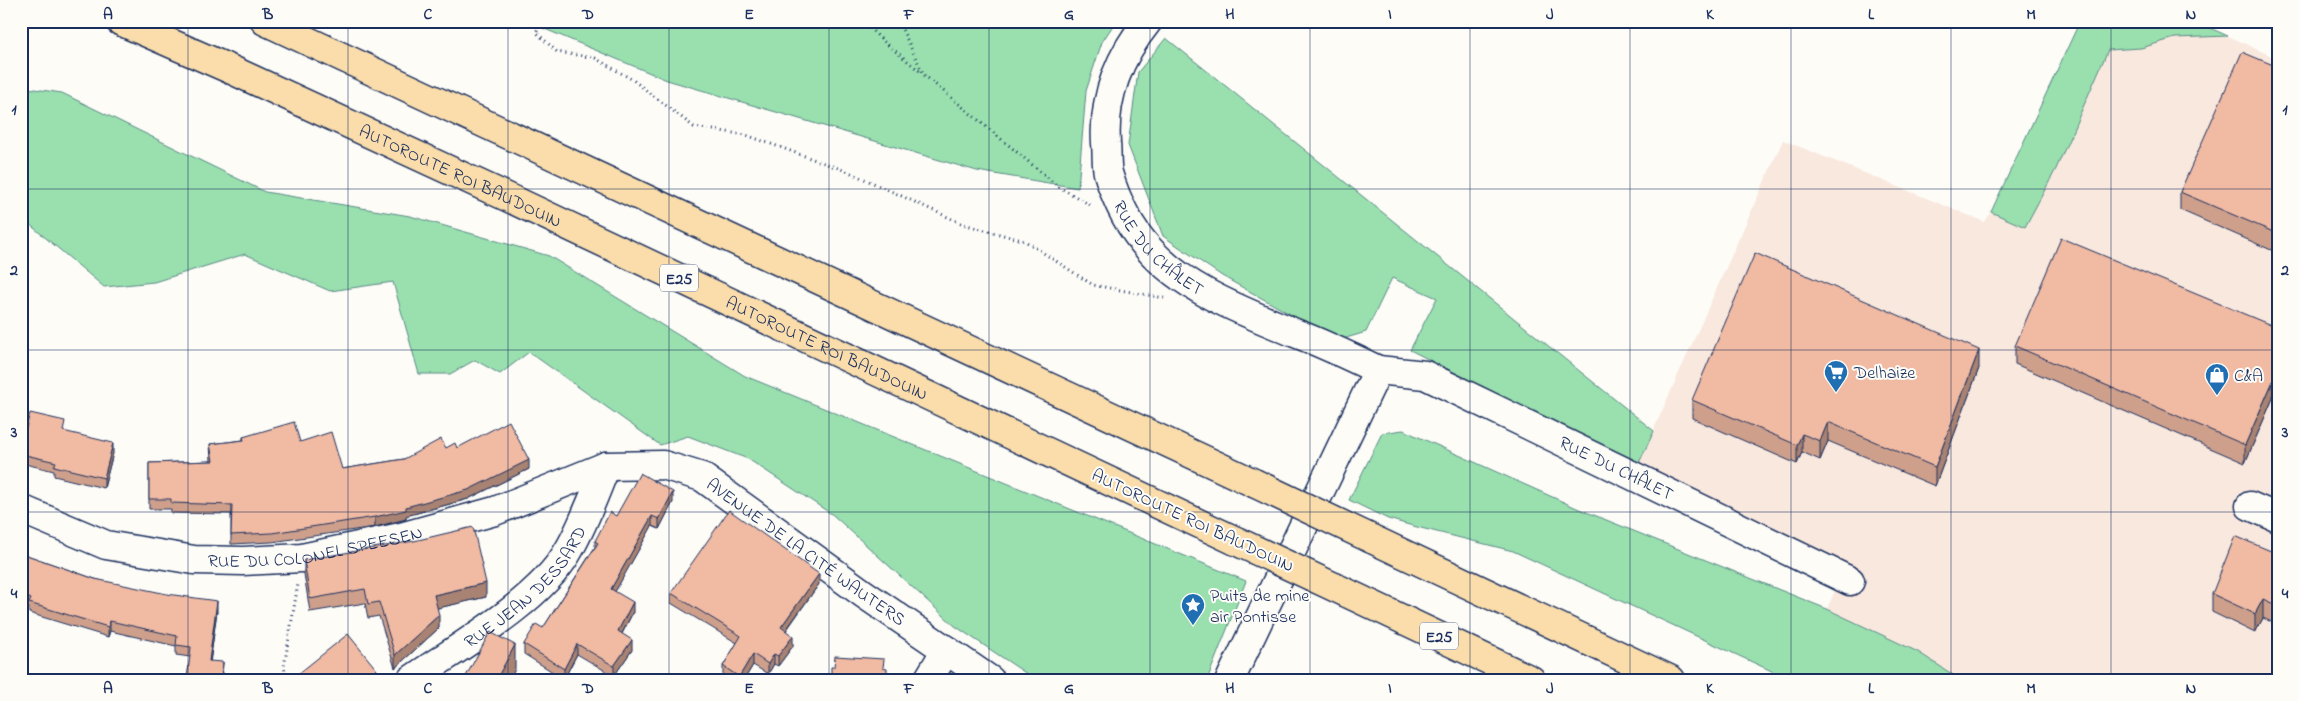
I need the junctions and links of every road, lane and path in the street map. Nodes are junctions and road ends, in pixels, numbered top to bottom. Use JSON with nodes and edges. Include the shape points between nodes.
{"nodes":[{"id":1,"x":120,"y":21,"type":"edge"},
{"id":2,"x":264,"y":21,"type":"edge"},
{"id":3,"x":542,"y":21,"type":"edge"},
{"id":4,"x":862,"y":21,"type":"edge"},
{"id":5,"x":898,"y":21,"type":"edge"},
{"id":6,"x":1148,"y":21,"type":"edge"},
{"id":7,"x":924,"y":75,"type":"junction"},
{"id":8,"x":1124,"y":213,"type":"junction"},
{"id":9,"x":1171,"y":300,"type":"dead end"},
{"id":10,"x":1378,"y":370,"type":"junction"},
{"id":11,"x":606,"y":466,"type":"junction"},
{"id":12,"x":2250,"y":506,"type":"dead end"},
{"id":13,"x":21,"y":509,"type":"edge"},
{"id":14,"x":2278,"y":518,"type":"edge"},
{"id":15,"x":302,"y":558,"type":"junction"},
{"id":16,"x":1850,"y":582,"type":"dead end"},
{"id":17,"x":946,"y":650,"type":"junction"},
{"id":18,"x":838,"y":672,"type":"edge"},
{"id":19,"x":880,"y":673,"type":"edge"},
{"id":20,"x":919,"y":679,"type":"edge"},
{"id":21,"x":287,"y":680,"type":"edge"},
{"id":22,"x":411,"y":680,"type":"edge"},
{"id":23,"x":819,"y":680,"type":"edge"},
{"id":24,"x":990,"y":680,"type":"edge"},
{"id":25,"x":1230,"y":680,"type":"edge"},
{"id":26,"x":1531,"y":680,"type":"edge"},
{"id":27,"x":1672,"y":680,"type":"edge"}],
"edges":[{"from":1,"to":26,"type":"highway","name":"AUTOROUTE ROI BAUDOUIN","number":"E25","bridge":true,"via":[[505,196]]},
{"from":2,"to":27,"type":"highway","bridge":true},
{"from":3,"to":9,"type":"path","via":[[536,32],[557,52],[595,58],[633,80],[694,128],[746,135],[849,172],[963,224],[1025,241],[1093,285]]},
{"from":4,"to":7,"type":"path"},
{"from":5,"to":7,"type":"path"},
{"from":6,"to":8,"type":"street","name":"RUE DU CHÂLET","via":[[1130,43],[1110,91],[1106,133],[1108,172]]},
{"from":7,"to":8,"type":"path","via":[[1059,187],[1097,210]]},
{"from":8,"to":10,"type":"street","name":"RUE DU CHÂLET","via":[[1149,249],[1171,269],[1224,303]]},
{"from":10,"to":16,"type":"street","name":"RUE DU CHÂLET","via":[[1426,375]]},
{"from":10,"to":25,"type":"street"},
{"from":11,"to":15,"type":"street","name":"RUE DU COLONEL SPEESEN","via":[[495,511],[401,537]]},
{"from":11,"to":17,"type":"street","name":"AVENUE DE LA CITÉ WAUTERS","via":[[663,465],[702,477]]},
{"from":11,"to":22,"type":"street","name":"RUE JEAN DESSARD","via":[[567,554],[552,573],[519,606]]},
{"from":12,"to":14,"type":"street"},
{"from":13,"to":15,"type":"street","name":"RUE DU COLONEL SPEESEN","via":[[106,545],[194,560]]},
{"from":15,"to":21,"type":"path","via":[[284,667]]},
{"from":17,"to":20,"type":"street"},
{"from":17,"to":24,"type":"street","name":"AVENUE DE LA CITÉ WAUTERS"},
{"from":18,"to":23,"type":"path"},
{"from":19,"to":20,"type":"path"}]}
